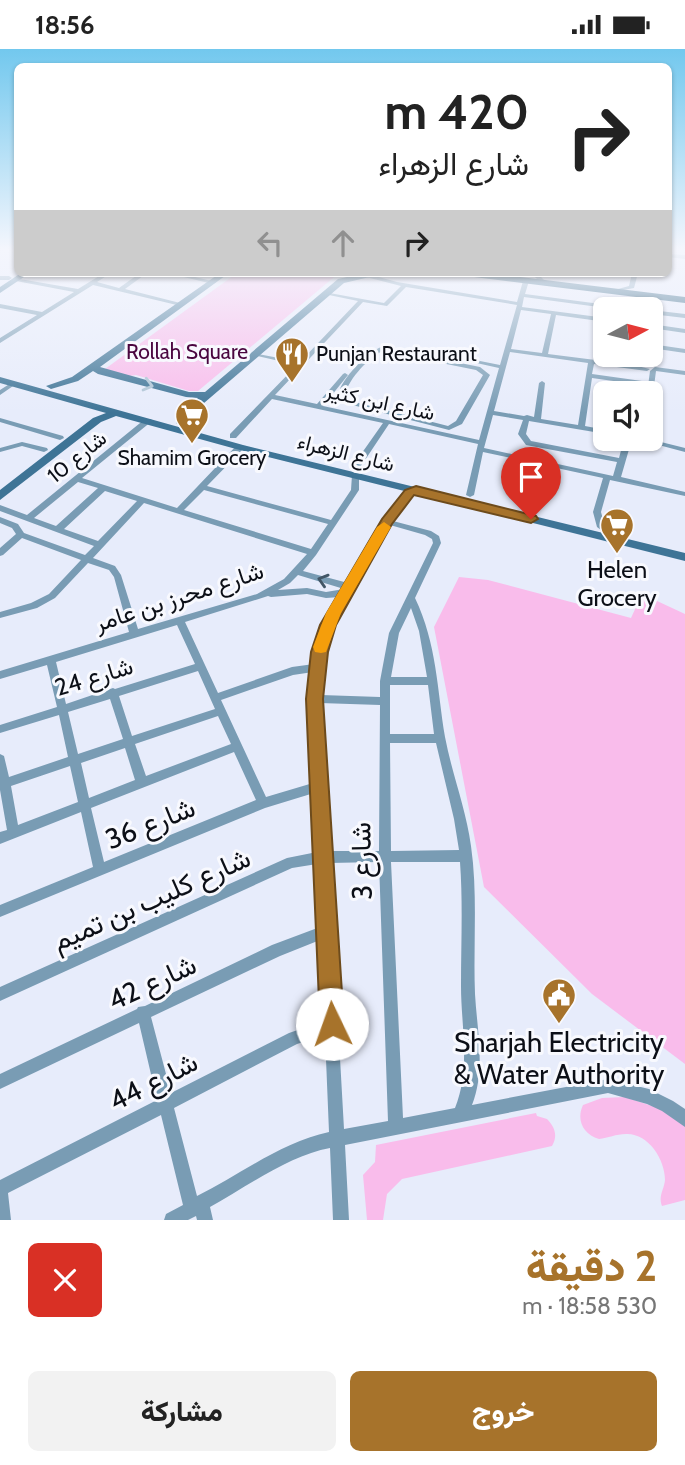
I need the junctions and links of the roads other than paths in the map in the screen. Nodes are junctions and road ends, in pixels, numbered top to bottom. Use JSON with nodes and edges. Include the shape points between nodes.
{"nodes":[{"id":1,"x":58,"y":304,"type":"edge"},
{"id":2,"x":183,"y":304,"type":"edge"},
{"id":3,"x":314,"y":304,"type":"edge"},
{"id":4,"x":358,"y":304,"type":"edge"},
{"id":5,"x":506,"y":304,"type":"edge"},
{"id":6,"x":0,"y":306,"type":"edge"},
{"id":7,"x":519,"y":306,"type":"junction"},
{"id":8,"x":554,"y":312,"type":"junction"},
{"id":9,"x":663,"y":313,"type":"edge"},
{"id":10,"x":42,"y":314,"type":"junction"},
{"id":11,"x":685,"y":316,"type":"edge"},
{"id":12,"x":593,"y":318,"type":"edge"},
{"id":13,"x":663,"y":328,"type":"edge"},
{"id":14,"x":685,"y":331,"type":"edge"},
{"id":15,"x":0,"y":333,"type":"edge"},
{"id":16,"x":9,"y":335,"type":"junction"},
{"id":17,"x":0,"y":341,"type":"edge"},
{"id":18,"x":663,"y":348,"type":"edge"},
{"id":19,"x":398,"y":349,"type":"junction"},
{"id":20,"x":506,"y":350,"type":"junction"},
{"id":21,"x":685,"y":351,"type":"edge"},
{"id":22,"x":255,"y":354,"type":"junction"},
{"id":23,"x":545,"y":355,"type":"junction"},
{"id":24,"x":591,"y":361,"type":"joint"},
{"id":25,"x":96,"y":363,"type":"junction"},
{"id":26,"x":300,"y":364,"type":"junction"},
{"id":27,"x":502,"y":367,"type":"junction"},
{"id":28,"x":636,"y":367,"type":"edge"},
{"id":29,"x":652,"y":370,"type":"junction"},
{"id":30,"x":0,"y":372,"type":"edge"},
{"id":31,"x":685,"y":373,"type":"edge"},
{"id":32,"x":589,"y":375,"type":"junction"},
{"id":33,"x":486,"y":379,"type":"junction"},
{"id":34,"x":0,"y":380,"type":"edge"},
{"id":35,"x":629,"y":381,"type":"edge"},
{"id":36,"x":651,"y":381,"type":"edge"},
{"id":37,"x":498,"y":382,"type":"junction"},
{"id":38,"x":542,"y":383,"type":"dead end"},
{"id":39,"x":13,"y":384,"type":"junction"},
{"id":40,"x":51,"y":386,"type":"junction"},
{"id":41,"x":336,"y":391,"type":"junction"},
{"id":42,"x":0,"y":393,"type":"edge"},
{"id":43,"x":208,"y":395,"type":"junction"},
{"id":44,"x":270,"y":396,"type":"junction"},
{"id":45,"x":91,"y":406,"type":"junction"},
{"id":46,"x":318,"y":407,"type":"junction"},
{"id":47,"x":121,"y":410,"type":"junction"},
{"id":48,"x":490,"y":412,"type":"junction"},
{"id":49,"x":527,"y":417,"type":"junction"},
{"id":50,"x":537,"y":419,"type":"junction"},
{"id":51,"x":0,"y":420,"type":"edge"},
{"id":52,"x":148,"y":421,"type":"junction"},
{"id":53,"x":387,"y":422,"type":"junction"},
{"id":54,"x":181,"y":423,"type":"junction"},
{"id":55,"x":581,"y":427,"type":"junction"},
{"id":56,"x":433,"y":428,"type":"junction"},
{"id":57,"x":72,"y":429,"type":"junction"},
{"id":58,"x":593,"y":429,"type":"edge"},
{"id":59,"x":233,"y":436,"type":"junction"},
{"id":60,"x":60,"y":438,"type":"junction"},
{"id":61,"x":663,"y":445,"type":"edge"},
{"id":62,"x":481,"y":446,"type":"junction"},
{"id":63,"x":240,"y":447,"type":"junction"},
{"id":64,"x":0,"y":450,"type":"edge"},
{"id":65,"x":685,"y":450,"type":"edge"},
{"id":66,"x":625,"y":451,"type":"edge"},
{"id":67,"x":49,"y":452,"type":"junction"},
{"id":68,"x":622,"y":461,"type":"junction"},
{"id":69,"x":356,"y":471,"type":"junction"},
{"id":70,"x":76,"y":479,"type":"junction"},
{"id":71,"x":611,"y":479,"type":"junction"},
{"id":72,"x":0,"y":484,"type":"edge"},
{"id":73,"x":202,"y":487,"type":"junction"},
{"id":74,"x":103,"y":488,"type":"junction"},
{"id":75,"x":416,"y":490,"type":"junction"},
{"id":76,"x":685,"y":493,"type":"edge"},
{"id":77,"x":470,"y":495,"type":"junction"},
{"id":78,"x":0,"y":496,"type":"edge"},
{"id":79,"x":142,"y":500,"type":"junction"},
{"id":80,"x":0,"y":508,"type":"edge"},
{"id":81,"x":179,"y":511,"type":"junction"},
{"id":82,"x":27,"y":519,"type":"junction"},
{"id":83,"x":0,"y":520,"type":"edge"},
{"id":84,"x":387,"y":522,"type":"junction"},
{"id":85,"x":333,"y":523,"type":"junction"},
{"id":86,"x":601,"y":527,"type":"junction"},
{"id":87,"x":57,"y":530,"type":"junction"},
{"id":88,"x":21,"y":535,"type":"junction"},
{"id":89,"x":100,"y":545,"type":"junction"},
{"id":90,"x":684,"y":552,"type":"edge"},
{"id":91,"x":0,"y":553,"type":"edge"},
{"id":92,"x":313,"y":553,"type":"junction"},
{"id":93,"x":88,"y":558,"type":"junction"},
{"id":94,"x":296,"y":573,"type":"junction"},
{"id":95,"x":347,"y":590,"type":"junction"},
{"id":96,"x":307,"y":591,"type":"junction"},
{"id":97,"x":319,"y":594,"type":"junction"},
{"id":98,"x":260,"y":596,"type":"junction"},
{"id":99,"x":411,"y":598,"type":"junction"},
{"id":100,"x":334,"y":613,"type":"junction"},
{"id":101,"x":0,"y":615,"type":"edge"},
{"id":102,"x":180,"y":621,"type":"junction"},
{"id":103,"x":135,"y":635,"type":"junction"},
{"id":104,"x":51,"y":660,"type":"junction"},
{"id":105,"x":200,"y":666,"type":"junction"},
{"id":106,"x":317,"y":667,"type":"junction"},
{"id":107,"x":0,"y":675,"type":"edge"},
{"id":108,"x":385,"y":681,"type":"junction"},
{"id":109,"x":432,"y":681,"type":"junction"},
{"id":110,"x":113,"y":692,"type":"junction"},
{"id":111,"x":215,"y":698,"type":"junction"},
{"id":112,"x":315,"y":699,"type":"junction"},
{"id":113,"x":384,"y":701,"type":"junction"},
{"id":114,"x":62,"y":708,"type":"junction"},
{"id":115,"x":221,"y":711,"type":"junction"},
{"id":116,"x":0,"y":729,"type":"edge"},
{"id":117,"x":384,"y":738,"type":"junction"},
{"id":118,"x":440,"y":739,"type":"junction"},
{"id":119,"x":129,"y":742,"type":"junction"},
{"id":120,"x":237,"y":746,"type":"junction"},
{"id":121,"x":0,"y":759,"type":"edge"},
{"id":122,"x":74,"y":759,"type":"junction"},
{"id":123,"x":142,"y":783,"type":"junction"},
{"id":124,"x":2,"y":784,"type":"edge"},
{"id":125,"x":320,"y":786,"type":"junction"},
{"id":126,"x":263,"y":803,"type":"junction"},
{"id":127,"x":85,"y":805,"type":"junction"},
{"id":128,"x":14,"y":833,"type":"junction"},
{"id":129,"x":0,"y":838,"type":"edge"},
{"id":130,"x":385,"y":856,"type":"junction"},
{"id":131,"x":466,"y":856,"type":"junction"},
{"id":132,"x":324,"y":857,"type":"junction"},
{"id":133,"x":100,"y":870,"type":"junction"},
{"id":134,"x":0,"y":911,"type":"edge"},
{"id":135,"x":328,"y":931,"type":"junction"},
{"id":136,"x":0,"y":994,"type":"edge"},
{"id":137,"x":143,"y":1012,"type":"junction"},
{"id":138,"x":332,"y":1024,"type":"junction"},
{"id":139,"x":0,"y":1082,"type":"edge"},
{"id":140,"x":167,"y":1104,"type":"junction"},
{"id":141,"x":460,"y":1115,"type":"junction"},
{"id":142,"x":685,"y":1119,"type":"edge"},
{"id":143,"x":396,"y":1128,"type":"junction"},
{"id":144,"x":337,"y":1139,"type":"junction"},
{"id":145,"x":0,"y":1191,"type":"edge"},
{"id":146,"x":199,"y":1211,"type":"edge"},
{"id":147,"x":3,"y":1220,"type":"edge"},
{"id":148,"x":172,"y":1220,"type":"edge"},
{"id":149,"x":341,"y":1220,"type":"edge"}],
"edges":[{"from":1,"to":10,"type":"street"},
{"from":2,"to":25,"type":"main road"},
{"from":3,"to":22,"type":"main road"},
{"from":4,"to":26,"type":"street"},
{"from":5,"to":7,"type":"street"},
{"from":6,"to":10,"type":"street"},
{"from":7,"to":8,"type":"street"},
{"from":7,"to":20,"type":"street"},
{"from":8,"to":12,"type":"street"},
{"from":8,"to":23,"type":"street"},
{"from":9,"to":11,"type":"street"},
{"from":10,"to":16,"type":"street"},
{"from":13,"to":14,"type":"street"},
{"from":15,"to":16,"type":"street"},
{"from":16,"to":17,"type":"street"},
{"from":18,"to":21,"type":"street"},
{"from":19,"to":27,"type":"street"},
{"from":19,"to":33,"type":"street","via":[[482,369]]},
{"from":19,"to":41,"type":"street","via":[[373,352]]},
{"from":20,"to":23,"type":"street"},
{"from":20,"to":27,"type":"street"},
{"from":22,"to":26,"type":"street"},
{"from":22,"to":43,"type":"main road"},
{"from":23,"to":24,"type":"street"},
{"from":24,"to":32,"type":"street"},
{"from":25,"to":40,"type":"main road","via":[[71,381]]},
{"from":25,"to":43,"type":"main road","one_way":true,"via":[[101,372],[181,393]]},
{"from":26,"to":44,"type":"street"},
{"from":27,"to":37,"type":"street"},
{"from":28,"to":29,"type":"street"},
{"from":29,"to":31,"type":"street"},
{"from":29,"to":36,"type":"street"},
{"from":30,"to":40,"type":"main road","name":"شارع الزهراء"},
{"from":32,"to":35,"type":"street"},
{"from":32,"to":55,"type":"street"},
{"from":33,"to":37,"type":"street"},
{"from":33,"to":56,"type":"street","via":[[456,426]]},
{"from":34,"to":39,"type":"main road","name":"شارع الزهراء"},
{"from":37,"to":48,"type":"street"},
{"from":38,"to":50,"type":"street"},
{"from":39,"to":42,"type":"street"},
{"from":39,"to":45,"type":"main road","name":"شارع الزهراء"},
{"from":40,"to":47,"type":"main road","name":"شارع الزهراء"},
{"from":41,"to":46,"type":"street"},
{"from":41,"to":56,"type":"street","via":[[342,402]]},
{"from":43,"to":54,"type":"main road"},
{"from":44,"to":46,"type":"street","name":"شارع ابن كثير"},
{"from":44,"to":59,"type":"street"},
{"from":45,"to":47,"type":"main road","name":"شارع الزهراء"},
{"from":45,"to":57,"type":"main road","via":[[87,417]]},
{"from":46,"to":53,"type":"street","name":"شارع ابن كثير"},
{"from":47,"to":52,"type":"main road","name":"شارع الزهراء"},
{"from":47,"to":54,"type":"main road","name":"شارع الزهراء"},
{"from":47,"to":67,"type":"main road"},
{"from":48,"to":49,"type":"street"},
{"from":48,"to":62,"type":"street"},
{"from":49,"to":50,"type":"street"},
{"from":49,"to":68,"type":"street","via":[[522,434],[526,441]]},
{"from":50,"to":55,"type":"street"},
{"from":51,"to":60,"type":"street"},
{"from":52,"to":63,"type":"main road","name":"شارع الزهراء"},
{"from":52,"to":70,"type":"street","name":"شارع 10"},
{"from":53,"to":56,"type":"street","name":"شارع ابن كثير"},
{"from":53,"to":69,"type":"street","name":"شارع محرز بن عامر"},
{"from":54,"to":59,"type":"main road","name":"شارع الزهراء"},
{"from":55,"to":58,"type":"street"},
{"from":56,"to":62,"type":"street","name":"شارع ابن كثير"},
{"from":57,"to":60,"type":"main road"},
{"from":57,"to":67,"type":"main road","via":[[75,433]]},
{"from":59,"to":69,"type":"main road","name":"شارع الزهراء"},
{"from":60,"to":67,"type":"main road"},
{"from":61,"to":65,"type":"street"},
{"from":62,"to":71,"type":"street","name":"شارع ابن كثير"},
{"from":62,"to":77,"type":"street"},
{"from":63,"to":69,"type":"main road","name":"شارع الزهراء"},
{"from":63,"to":73,"type":"street"},
{"from":64,"to":67,"type":"street","via":[[22,444]]},
{"from":66,"to":68,"type":"street"},
{"from":67,"to":72,"type":"main road"},
{"from":67,"to":78,"type":"main road"},
{"from":68,"to":71,"type":"street"},
{"from":69,"to":75,"type":"main road","name":"شارع الزهراء"},
{"from":69,"to":77,"type":"main road","name":"شارع الزهراء"},
{"from":69,"to":85,"type":"street","name":"شارع محرز بن عامر","via":[[355,490]]},
{"from":70,"to":74,"type":"street"},
{"from":70,"to":82,"type":"street","name":"شارع 10"},
{"from":71,"to":76,"type":"street","name":"شارع ابن كثير"},
{"from":71,"to":86,"type":"street","via":[[597,512]]},
{"from":73,"to":81,"type":"street"},
{"from":73,"to":85,"type":"street"},
{"from":74,"to":79,"type":"street"},
{"from":74,"to":87,"type":"street"},
{"from":75,"to":84,"type":"street","via":[[404,496]]},
{"from":75,"to":90,"type":"main road","name":"شارع الزهراء"},
{"from":77,"to":86,"type":"main road","name":"شارع الزهراء"},
{"from":79,"to":81,"type":"street"},
{"from":79,"to":89,"type":"street"},
{"from":80,"to":82,"type":"street"},
{"from":81,"to":92,"type":"street"},
{"from":82,"to":87,"type":"street"},
{"from":83,"to":88,"type":"street","via":[[15,526]]},
{"from":84,"to":95,"type":"street"},
{"from":84,"to":99,"type":"street","name":"شارع 3","via":[[428,533],[437,540]]},
{"from":85,"to":92,"type":"street","name":"شارع محرز بن عامر"},
{"from":86,"to":90,"type":"main road","name":"شارع الزهراء"},
{"from":87,"to":89,"type":"street"},
{"from":88,"to":91,"type":"street"},
{"from":88,"to":93,"type":"street"},
{"from":89,"to":93,"type":"street"},
{"from":92,"to":94,"type":"street","name":"شارع محرز بن عامر"},
{"from":93,"to":101,"type":"street","via":[[46,600]]},
{"from":93,"to":103,"type":"street","via":[[117,574]]},
{"from":95,"to":94,"type":"street","one_way":true},
{"from":94,"to":96,"type":"street","via":[[298,584]]},
{"from":94,"to":98,"type":"street","name":"شارع محرز بن عامر"},
{"from":95,"to":97,"type":"street"},
{"from":95,"to":100,"type":"street"},
{"from":96,"to":97,"type":"street"},
{"from":96,"to":98,"type":"street"},
{"from":97,"to":100,"type":"street"},
{"from":98,"to":102,"type":"street","name":"شارع محرز بن عامر"},
{"from":99,"to":108,"type":"street","name":"شارع 3","via":[[394,633]]},
{"from":99,"to":109,"type":"street","via":[[426,635]]},
{"from":100,"to":106,"type":"street"},
{"from":102,"to":103,"type":"street","name":"شارع محرز بن عامر"},
{"from":102,"to":105,"type":"street"},
{"from":103,"to":104,"type":"street","name":"شارع محرز بن عامر"},
{"from":104,"to":107,"type":"street","name":"شارع محرز بن عامر"},
{"from":104,"to":114,"type":"street"},
{"from":105,"to":110,"type":"street","name":"شارع 24"},
{"from":105,"to":111,"type":"street"},
{"from":106,"to":111,"type":"street"},
{"from":106,"to":112,"type":"street"},
{"from":108,"to":109,"type":"street"},
{"from":108,"to":113,"type":"street","name":"شارع 3"},
{"from":109,"to":118,"type":"street"},
{"from":110,"to":114,"type":"street","name":"شارع 24"},
{"from":110,"to":119,"type":"street"},
{"from":111,"to":115,"type":"street"},
{"from":112,"to":113,"type":"street"},
{"from":112,"to":125,"type":"street"},
{"from":113,"to":117,"type":"street","name":"شارع 3"},
{"from":114,"to":116,"type":"street","name":"شارع 24"},
{"from":114,"to":122,"type":"street"},
{"from":115,"to":119,"type":"street"},
{"from":115,"to":120,"type":"street"},
{"from":117,"to":118,"type":"street"},
{"from":117,"to":130,"type":"street","name":"شارع 3"},
{"from":118,"to":131,"type":"street"},
{"from":119,"to":122,"type":"street"},
{"from":119,"to":123,"type":"street"},
{"from":120,"to":123,"type":"street"},
{"from":120,"to":126,"type":"street"},
{"from":121,"to":124,"type":"street"},
{"from":122,"to":124,"type":"street"},
{"from":122,"to":127,"type":"street"},
{"from":123,"to":127,"type":"street"},
{"from":124,"to":128,"type":"street"},
{"from":125,"to":126,"type":"street","name":"شارع 36"},
{"from":125,"to":132,"type":"street"},
{"from":126,"to":133,"type":"street","name":"شارع 36"},
{"from":127,"to":128,"type":"street"},
{"from":127,"to":133,"type":"street"},
{"from":128,"to":129,"type":"street"},
{"from":130,"to":131,"type":"street","name":"شارع كليب بن تميم"},
{"from":130,"to":132,"type":"street","name":"شارع كليب بن تميم"},
{"from":130,"to":143,"type":"street","name":"شارع 3"},
{"from":131,"to":141,"type":"street","via":[[473,1070]]},
{"from":132,"to":135,"type":"street"},
{"from":132,"to":136,"type":"street","name":"شارع كليب بن تميم","via":[[291,862]]},
{"from":133,"to":134,"type":"street","name":"شارع 36"},
{"from":135,"to":137,"type":"street","name":"شارع 42"},
{"from":135,"to":138,"type":"street"},
{"from":137,"to":139,"type":"street","name":"شارع 42"},
{"from":137,"to":140,"type":"street"},
{"from":138,"to":140,"type":"street","name":"شارع 44","via":[[295,1038]]},
{"from":138,"to":144,"type":"street"},
{"from":140,"to":145,"type":"street","name":"شارع 44"},
{"from":140,"to":146,"type":"street"},
{"from":141,"to":142,"type":"street","via":[[608,1086],[655,1099]]},
{"from":141,"to":143,"type":"street"},
{"from":143,"to":144,"type":"street"},
{"from":144,"to":146,"type":"street","via":[[303,1146]]},
{"from":144,"to":149,"type":"street"},
{"from":145,"to":147,"type":"street"},
{"from":146,"to":148,"type":"street"}]}
